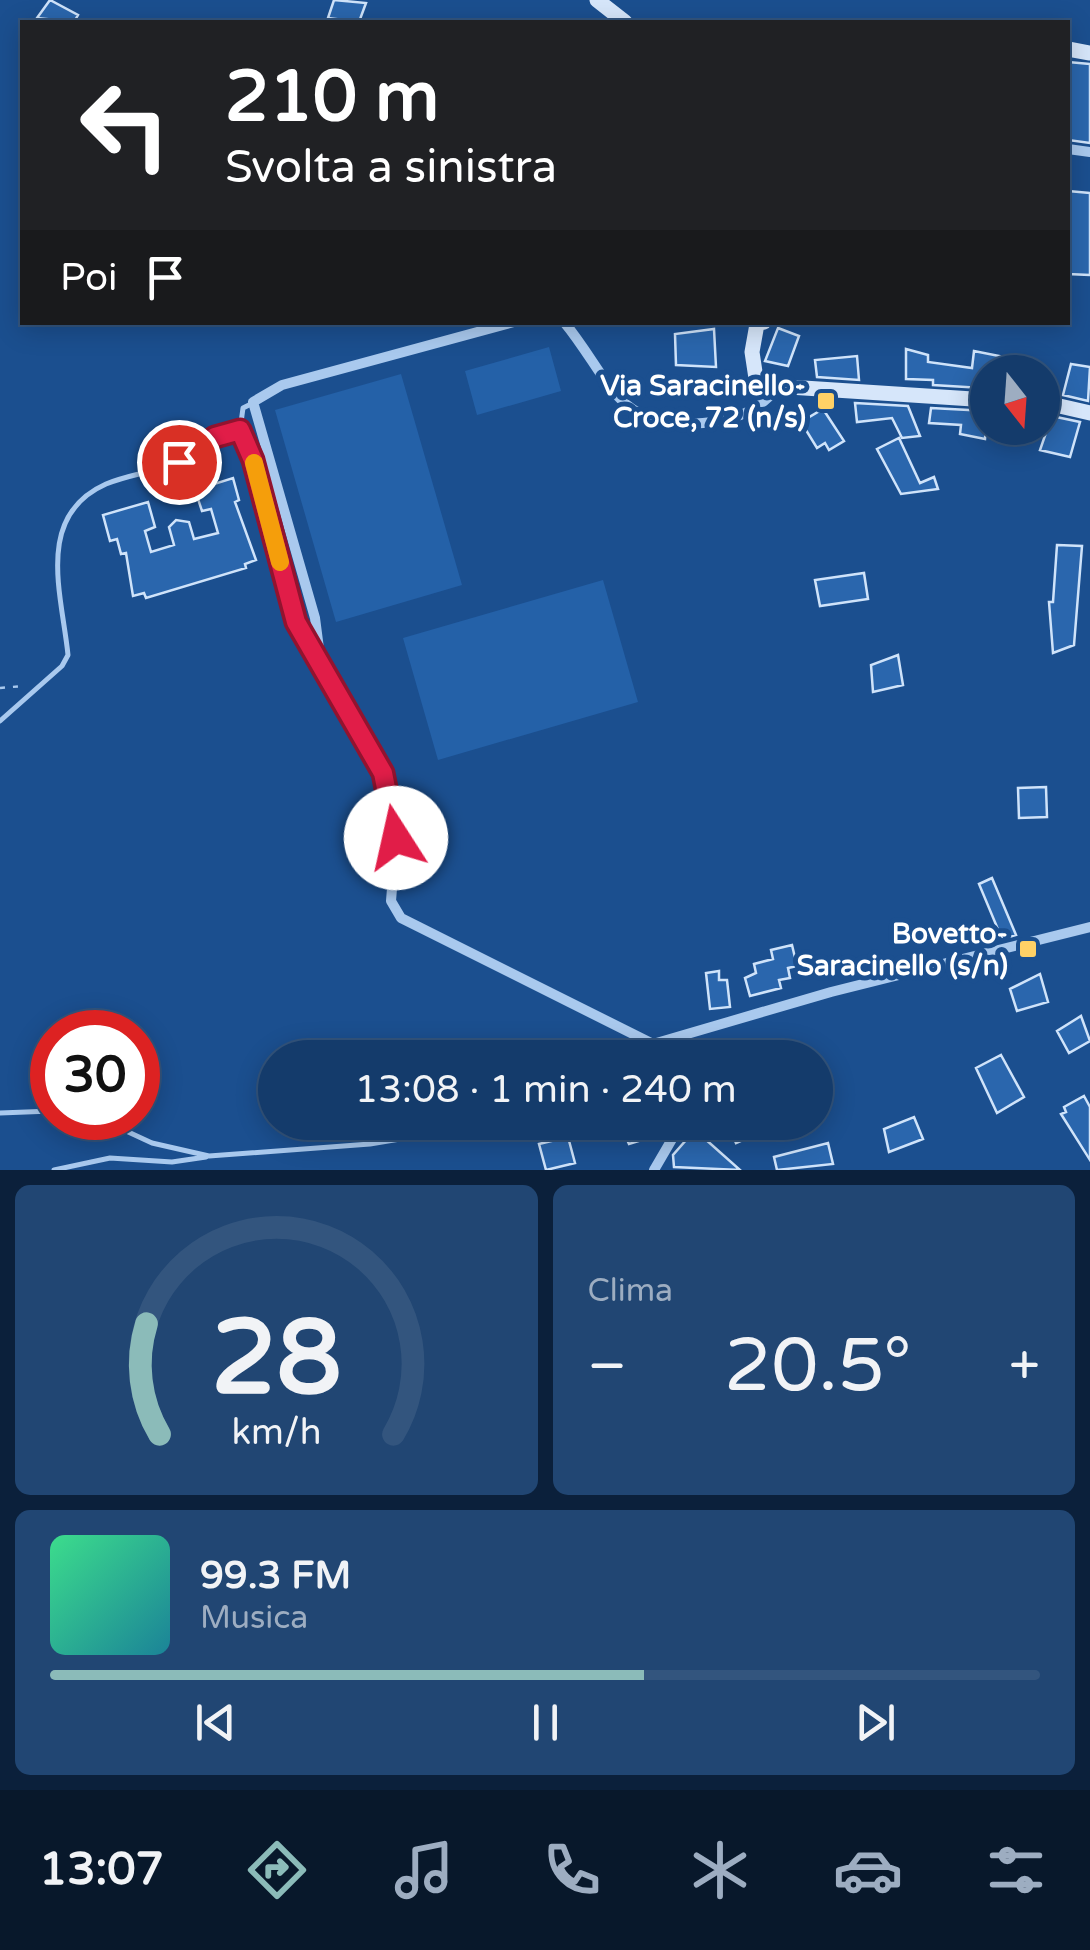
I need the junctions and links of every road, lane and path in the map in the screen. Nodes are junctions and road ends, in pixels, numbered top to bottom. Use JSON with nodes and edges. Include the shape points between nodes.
{"nodes":[{"id":1,"x":597,"y":0,"type":"edge"},
{"id":2,"x":622,"y":20,"type":"edge"},
{"id":3,"x":503,"y":325,"type":"edge"},
{"id":4,"x":566,"y":325,"type":"edge"},
{"id":5,"x":757,"y":325,"type":"edge"},
{"id":6,"x":777,"y":388,"type":"junction"},
{"id":7,"x":970,"y":399,"type":"edge"},
{"id":8,"x":254,"y":402,"type":"junction"},
{"id":9,"x":1060,"y":406,"type":"edge"},
{"id":10,"x":1090,"y":413,"type":"edge"},
{"id":11,"x":240,"y":430,"type":"junction"},
{"id":12,"x":322,"y":672,"type":"junction"},
{"id":13,"x":0,"y":688,"type":"edge"},
{"id":14,"x":35,"y":688,"type":"junction"},
{"id":15,"x":0,"y":721,"type":"edge"},
{"id":16,"x":1090,"y":926,"type":"edge"},
{"id":17,"x":645,"y":1040,"type":"edge"},
{"id":18,"x":667,"y":1040,"type":"edge"},
{"id":19,"x":30,"y":1111,"type":"edge"},
{"id":20,"x":0,"y":1113,"type":"edge"},
{"id":21,"x":146,"y":1140,"type":"edge"},
{"id":22,"x":394,"y":1140,"type":"edge"},
{"id":23,"x":672,"y":1140,"type":"edge"},
{"id":24,"x":209,"y":1156,"type":"junction"},
{"id":25,"x":54,"y":1170,"type":"edge"},
{"id":26,"x":654,"y":1170,"type":"edge"}],
"edges":[{"from":1,"to":2,"type":"street"},
{"from":3,"to":8,"type":"street","via":[[282,385]]},
{"from":4,"to":6,"type":"street","via":[[614,395],[635,414],[672,426],[724,421],[760,408]]},
{"from":5,"to":6,"type":"street","via":[[752,352],[758,385]]},
{"from":6,"to":7,"type":"street"},
{"from":8,"to":11,"type":"lane","via":[[243,408]]},
{"from":8,"to":12,"type":"street","via":[[316,618]]},
{"from":9,"to":10,"type":"street"},
{"from":11,"to":12,"type":"lane","via":[[296,622]]},
{"from":11,"to":14,"type":"lane","via":[[215,437],[179,462],[101,486],[82,501],[62,528],[56,552],[68,655]]},
{"from":12,"to":17,"type":"street","via":[[383,773],[396,838],[391,901],[402,918]]},
{"from":13,"to":14,"type":"path"},
{"from":14,"to":15,"type":"lane"},
{"from":16,"to":18,"type":"street"},
{"from":19,"to":20,"type":"lane"},
{"from":21,"to":24,"type":"lane"},
{"from":22,"to":24,"type":"lane"},
{"from":23,"to":26,"type":"street"},
{"from":24,"to":25,"type":"lane","via":[[172,1162],[110,1158]]}]}
